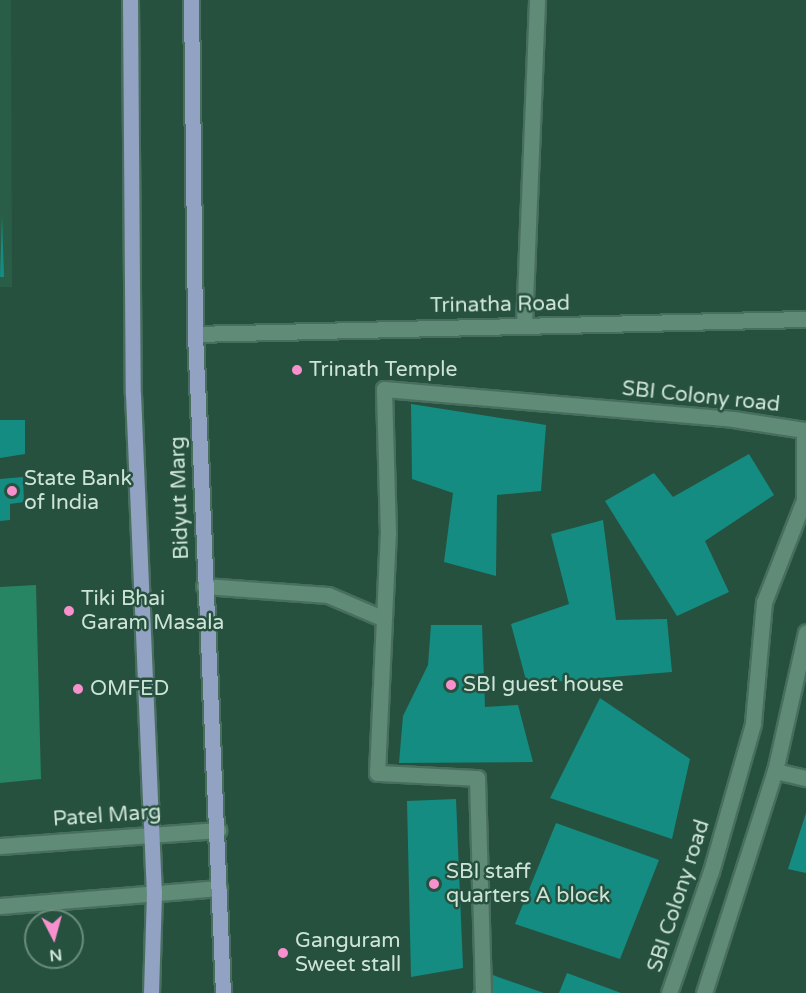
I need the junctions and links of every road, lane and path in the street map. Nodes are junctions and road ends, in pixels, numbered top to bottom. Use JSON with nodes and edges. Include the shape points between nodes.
{"nodes":[{"id":1,"x":130,"y":0,"type":"edge"},
{"id":2,"x":191,"y":0,"type":"edge"},
{"id":3,"x":537,"y":0,"type":"edge"},
{"id":4,"x":806,"y":319,"type":"edge"},
{"id":5,"x":525,"y":326,"type":"junction"},
{"id":6,"x":195,"y":334,"type":"junction"},
{"id":7,"x":204,"y":586,"type":"junction"},
{"id":8,"x":382,"y":618,"type":"junction"},
{"id":9,"x":806,"y":632,"type":"edge"},
{"id":10,"x":775,"y":771,"type":"junction"},
{"id":11,"x":806,"y":778,"type":"edge"},
{"id":12,"x":218,"y":830,"type":"junction"},
{"id":13,"x":150,"y":834,"type":"junction"},
{"id":14,"x":0,"y":846,"type":"edge"},
{"id":15,"x":219,"y":888,"type":"junction"},
{"id":16,"x":154,"y":892,"type":"junction"},
{"id":17,"x":0,"y":906,"type":"edge"},
{"id":18,"x":151,"y":993,"type":"edge"},
{"id":19,"x":223,"y":993,"type":"edge"},
{"id":20,"x":483,"y":993,"type":"edge"},
{"id":21,"x":669,"y":993,"type":"edge"},
{"id":22,"x":704,"y":993,"type":"edge"}],
"edges":[{"from":1,"to":13,"type":"main road","name":"Bidyut Marg","via":[[133,394]]},
{"from":2,"to":6,"type":"main road","name":"Bidyut Marg"},
{"from":3,"to":5,"type":"street"},
{"from":4,"to":5,"type":"street","name":"Trinatha Road"},
{"from":5,"to":6,"type":"street","name":"Trinatha Road"},
{"from":6,"to":7,"type":"main road","name":"Bidyut Marg"},
{"from":7,"to":8,"type":"street","via":[[328,595]]},
{"from":7,"to":12,"type":"main road","name":"Bidyut Marg"},
{"from":8,"to":20,"type":"street","name":"SBI Colony road","via":[[377,773],[477,778]]},
{"from":8,"to":21,"type":"street","name":"SBI Colony road","via":[[388,534],[384,389],[733,419],[804,430],[804,500],[764,602],[753,724],[711,872]]},
{"from":9,"to":10,"type":"street"},
{"from":10,"to":11,"type":"street"},
{"from":10,"to":22,"type":"street"},
{"from":12,"to":13,"type":"street","name":"Patel Marg"},
{"from":12,"to":15,"type":"main road","name":"Bidyut Marg"},
{"from":13,"to":14,"type":"street","name":"Patel Marg"},
{"from":13,"to":16,"type":"main road","name":"Bidyut Marg"},
{"from":15,"to":16,"type":"street"},
{"from":15,"to":19,"type":"main road","name":"Bidyut Marg"},
{"from":16,"to":17,"type":"street"},
{"from":16,"to":18,"type":"main road","name":"Bidyut Marg"}]}
